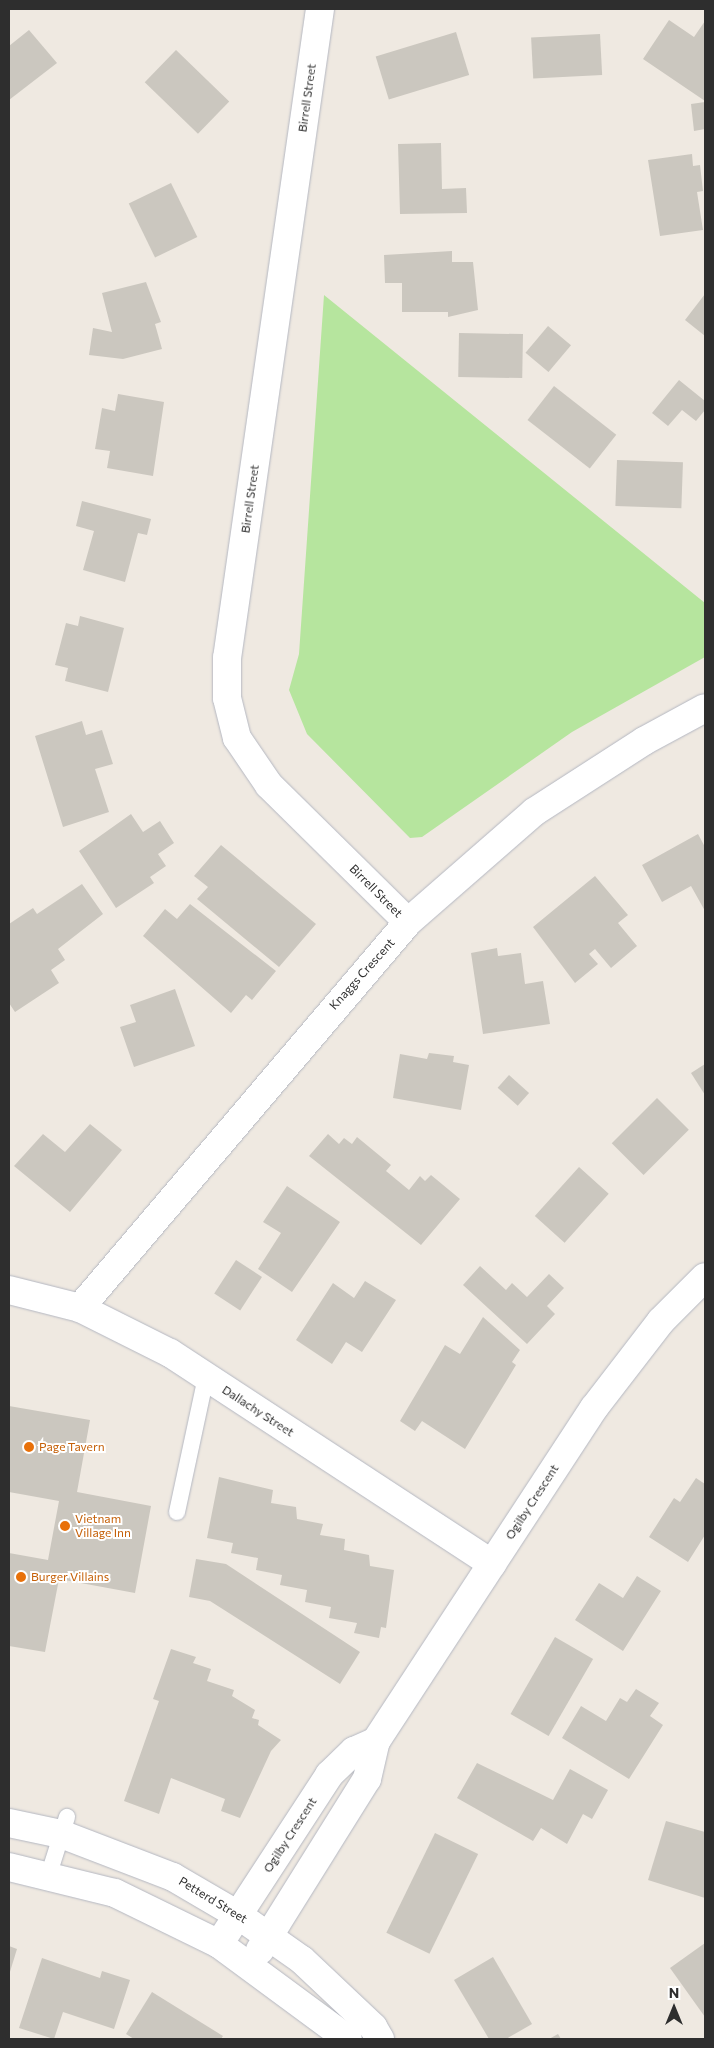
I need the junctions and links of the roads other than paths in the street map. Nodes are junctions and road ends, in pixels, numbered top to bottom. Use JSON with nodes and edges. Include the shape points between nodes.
{"nodes":[{"id":1,"x":320,"y":9,"type":"edge"},
{"id":2,"x":705,"y":708,"type":"edge"},
{"id":3,"x":408,"y":922,"type":"junction"},
{"id":4,"x":705,"y":1276,"type":"edge"},
{"id":5,"x":9,"y":1290,"type":"edge"},
{"id":6,"x":80,"y":1308,"type":"junction"},
{"id":7,"x":206,"y":1377,"type":"junction"},
{"id":8,"x":177,"y":1512,"type":"dead end"},
{"id":9,"x":492,"y":1564,"type":"junction"},
{"id":10,"x":376,"y":1741,"type":"junction"},
{"id":11,"x":9,"y":1823,"type":"edge"},
{"id":12,"x":64,"y":1826,"type":"junction"},
{"id":13,"x":9,"y":1867,"type":"edge"},
{"id":14,"x":48,"y":1874,"type":"junction"},
{"id":15,"x":238,"y":1915,"type":"junction"},
{"id":16,"x":270,"y":1935,"type":"junction"},
{"id":17,"x":219,"y":1944,"type":"junction"},
{"id":18,"x":251,"y":1964,"type":"junction"},
{"id":19,"x":348,"y":2039,"type":"edge"},
{"id":20,"x":380,"y":2039,"type":"edge"}],
"edges":[{"from":1,"to":3,"type":"street","name":"Birrell Street","via":[[227,658],[227,698],[240,744],[269,785]]},
{"from":2,"to":3,"type":"street","name":"Knaggs Crescent","via":[[644,741],[534,812]]},
{"from":3,"to":6,"type":"street","name":"Knaggs Crescent"},
{"from":4,"to":9,"type":"street","name":"Ogilby Crescent","via":[[661,1321],[594,1408]]},
{"from":5,"to":6,"type":"street","name":"Dallachy Street"},
{"from":6,"to":7,"type":"street","name":"Dallachy Street","via":[[119,1325]]},
{"from":7,"to":8,"type":"lane"},
{"from":7,"to":9,"type":"street","name":"Dallachy Street"},
{"from":9,"to":10,"type":"street","name":"Ogilby Crescent"},
{"from":10,"to":15,"type":"street","name":"Ogilby Crescent","via":[[354,1751],[329,1775]]},
{"from":10,"to":16,"type":"street","name":"Ogilby Crescent","via":[[367,1779]]},
{"from":11,"to":12,"type":"street","name":"Petterd Street"},
{"from":12,"to":14,"type":"lane"},
{"from":12,"to":15,"type":"street","name":"Petterd Street","via":[[173,1877]]},
{"from":13,"to":14,"type":"street"},
{"from":14,"to":17,"type":"street","via":[[114,1893]]},
{"from":15,"to":16,"type":"street","name":"Petterd Street"},
{"from":15,"to":17,"type":"street","name":"Ogilby Crescent"},
{"from":16,"to":18,"type":"street","name":"Ogilby Crescent"},
{"from":16,"to":20,"type":"street","name":"Petterd Street","via":[[360,2014]]},
{"from":17,"to":18,"type":"street"},
{"from":18,"to":19,"type":"street"}]}
